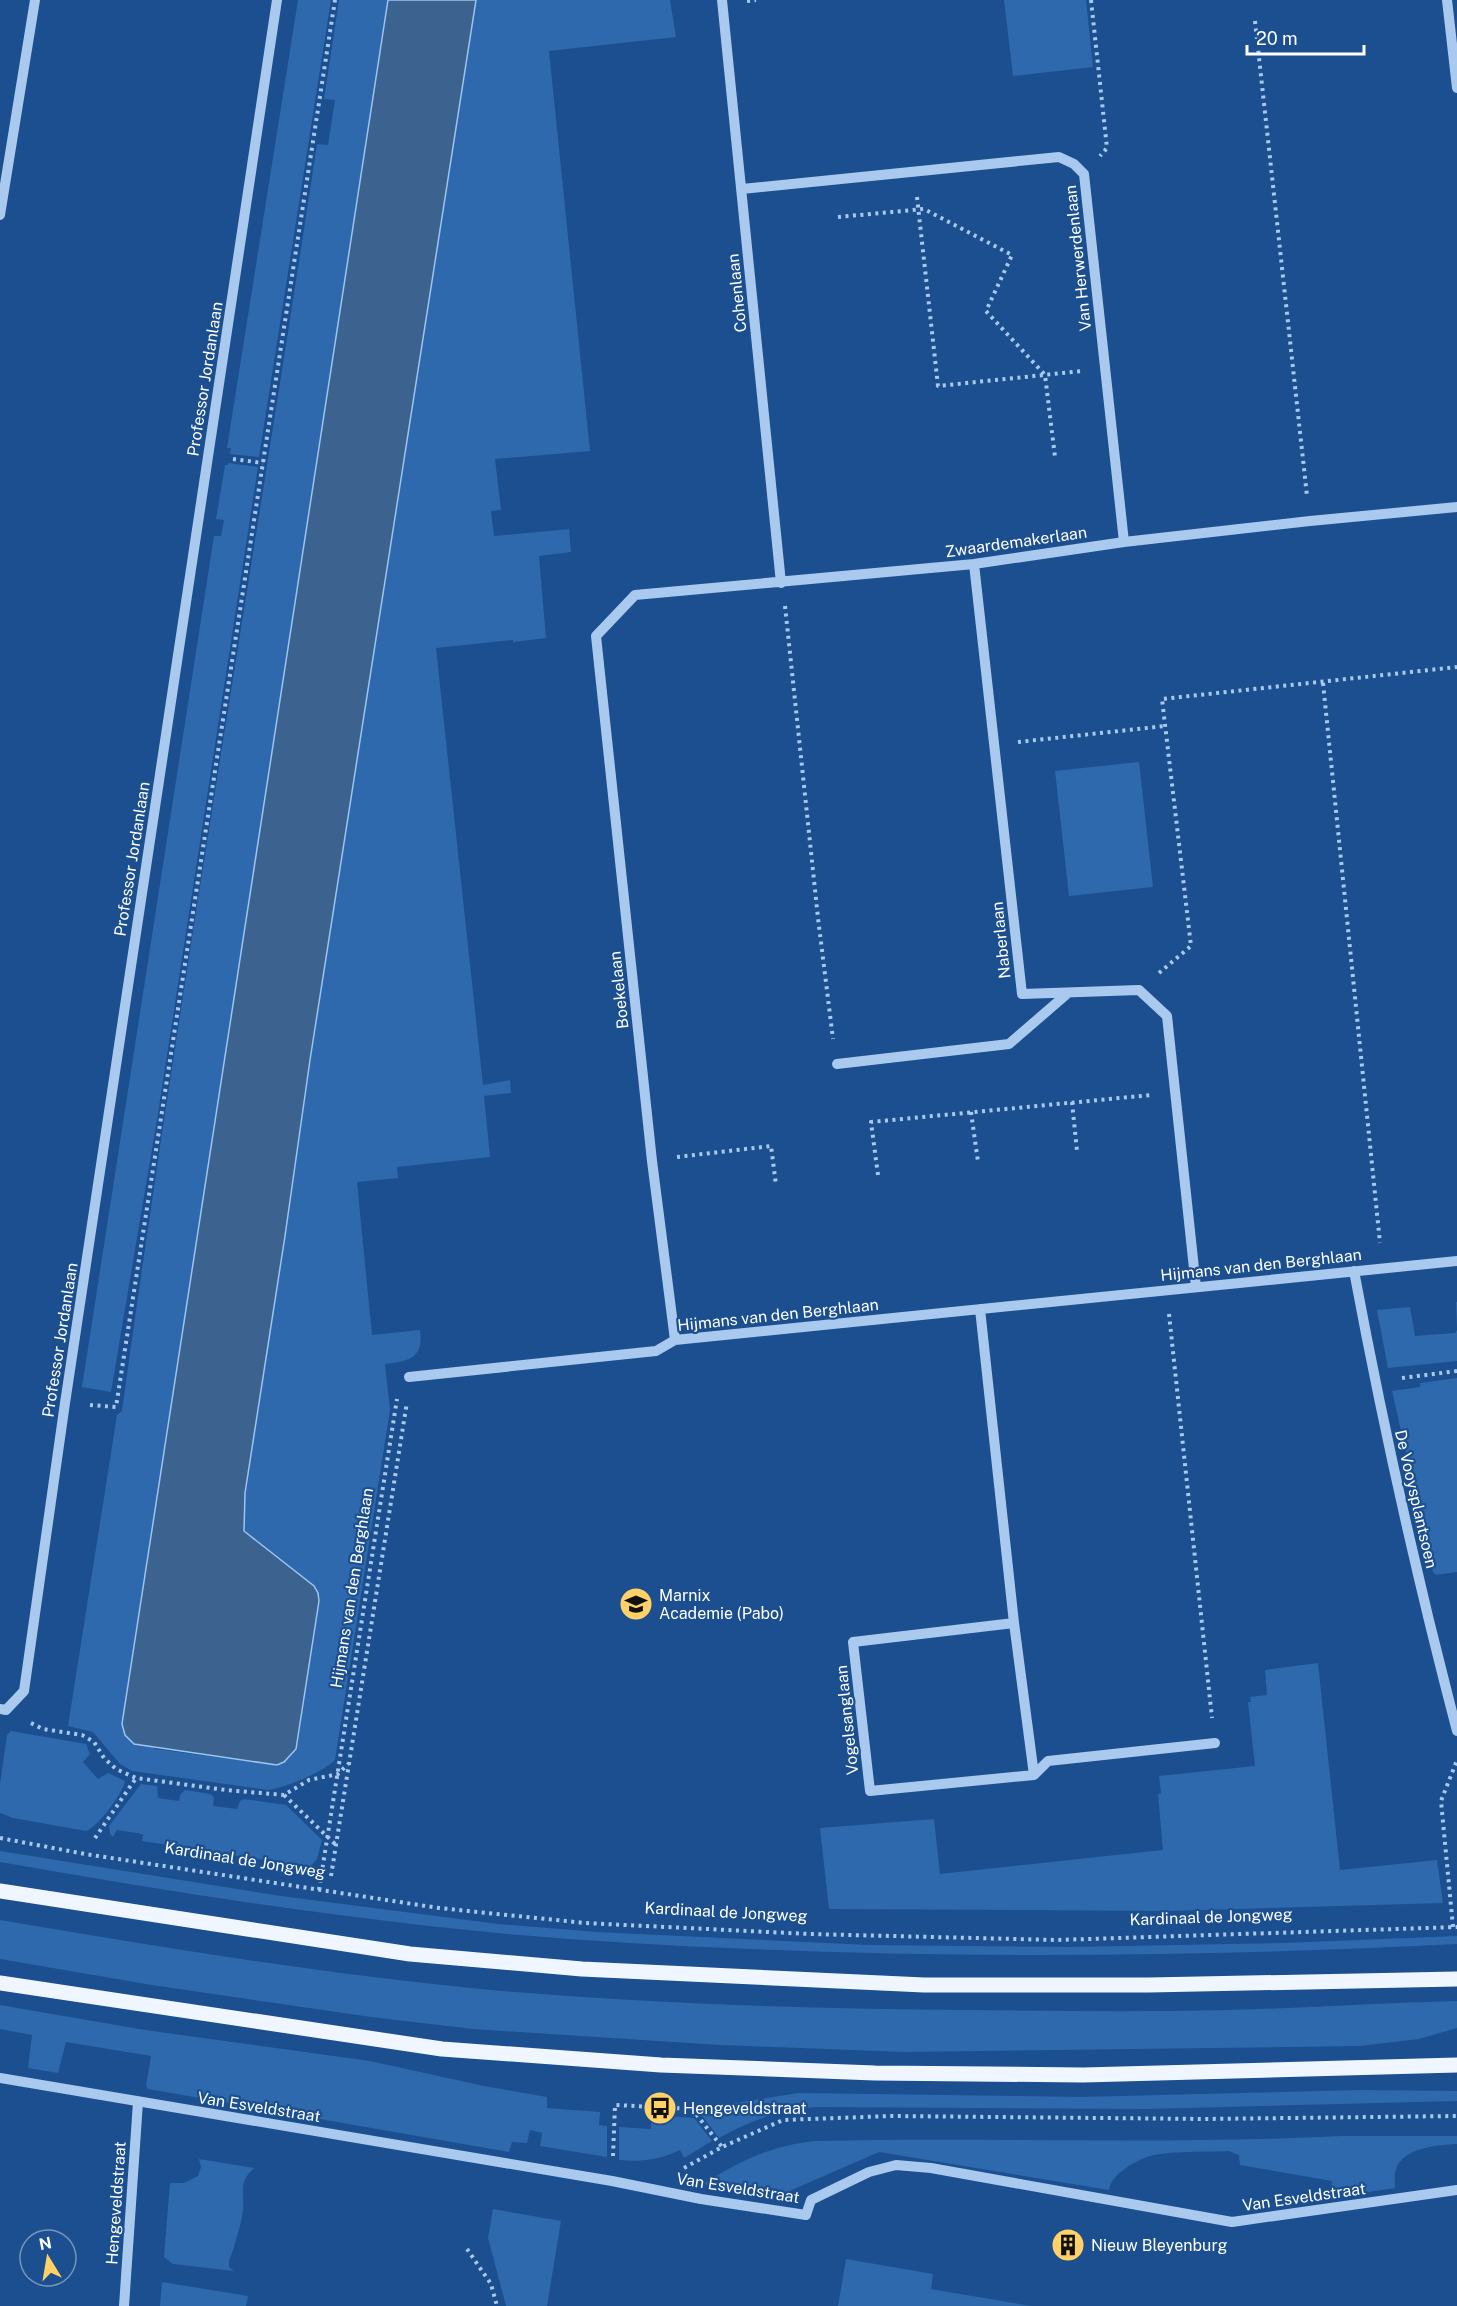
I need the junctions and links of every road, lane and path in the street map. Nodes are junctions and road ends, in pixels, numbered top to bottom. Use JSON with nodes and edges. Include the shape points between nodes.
{"nodes":[{"id":1,"x":35,"y":0,"type":"edge"},
{"id":2,"x":277,"y":0,"type":"edge"},
{"id":3,"x":335,"y":0,"type":"edge"},
{"id":4,"x":722,"y":0,"type":"edge"},
{"id":5,"x":1092,"y":0,"type":"edge"},
{"id":6,"x":1447,"y":0,"type":"edge"},
{"id":7,"x":1255,"y":21,"type":"dead end"},
{"id":8,"x":1457,"y":88,"type":"edge"},
{"id":9,"x":914,"y":172,"type":"junction"},
{"id":10,"x":1084,"y":174,"type":"junction"},
{"id":11,"x":742,"y":189,"type":"junction"},
{"id":12,"x":919,"y":209,"type":"junction"},
{"id":13,"x":0,"y":215,"type":"edge"},
{"id":14,"x":837,"y":217,"type":"dead end"},
{"id":15,"x":1105,"y":369,"type":"junction"},
{"id":16,"x":1045,"y":375,"type":"junction"},
{"id":17,"x":1055,"y":457,"type":"dead end"},
{"id":18,"x":1457,"y":507,"type":"edge"},
{"id":19,"x":1310,"y":521,"type":"junction"},
{"id":20,"x":1124,"y":542,"type":"junction"},
{"id":21,"x":974,"y":564,"type":"junction"},
{"id":22,"x":781,"y":583,"type":"junction"},
{"id":23,"x":596,"y":636,"type":"joint"},
{"id":24,"x":1457,"y":667,"type":"edge"},
{"id":25,"x":1323,"y":683,"type":"junction"},
{"id":26,"x":1165,"y":726,"type":"junction"},
{"id":27,"x":994,"y":744,"type":"junction"},
{"id":28,"x":1139,"y":990,"type":"junction"},
{"id":29,"x":1068,"y":993,"type":"junction"},
{"id":30,"x":837,"y":1064,"type":"joint"},
{"id":31,"x":1176,"y":1093,"type":"junction"},
{"id":32,"x":1072,"y":1102,"type":"junction"},
{"id":33,"x":971,"y":1112,"type":"junction"},
{"id":34,"x":1077,"y":1151,"type":"dead end"},
{"id":35,"x":652,"y":1161,"type":"junction"},
{"id":36,"x":978,"y":1162,"type":"dead end"},
{"id":37,"x":878,"y":1174,"type":"dead end"},
{"id":38,"x":776,"y":1185,"type":"dead end"},
{"id":39,"x":1457,"y":1261,"type":"edge"},
{"id":40,"x":1383,"y":1269,"type":"junction"},
{"id":41,"x":1354,"y":1271,"type":"junction"},
{"id":42,"x":1196,"y":1287,"type":"junction"},
{"id":43,"x":1166,"y":1290,"type":"junction"},
{"id":44,"x":980,"y":1309,"type":"junction"},
{"id":45,"x":675,"y":1340,"type":"junction"},
{"id":46,"x":1457,"y":1371,"type":"edge"},
{"id":47,"x":409,"y":1377,"type":"junction"},
{"id":48,"x":1374,"y":1380,"type":"junction"},
{"id":49,"x":65,"y":1403,"type":"junction"},
{"id":50,"x":1014,"y":1623,"type":"junction"},
{"id":51,"x":3,"y":1710,"type":"edge"},
{"id":52,"x":1457,"y":1731,"type":"edge"},
{"id":53,"x":1215,"y":1743,"type":"joint"},
{"id":54,"x":1457,"y":1760,"type":"edge"},
{"id":55,"x":349,"y":1763,"type":"junction"},
{"id":56,"x":338,"y":1774,"type":"junction"},
{"id":57,"x":1034,"y":1775,"type":"junction"},
{"id":58,"x":136,"y":1778,"type":"junction"},
{"id":59,"x":284,"y":1795,"type":"junction"},
{"id":60,"x":327,"y":1837,"type":"junction"},
{"id":61,"x":0,"y":1838,"type":"edge"},
{"id":62,"x":95,"y":1838,"type":"dead end"},
{"id":63,"x":335,"y":1844,"type":"junction"},
{"id":64,"x":331,"y":1876,"type":"dead end"},
{"id":65,"x":319,"y":1890,"type":"junction"},
{"id":66,"x":0,"y":1891,"type":"edge"},
{"id":67,"x":1455,"y":1927,"type":"edge"},
{"id":68,"x":1457,"y":1980,"type":"edge"},
{"id":69,"x":0,"y":1983,"type":"edge"},
{"id":70,"x":1457,"y":2065,"type":"edge"},
{"id":71,"x":0,"y":2078,"type":"edge"},
{"id":72,"x":138,"y":2102,"type":"junction"},
{"id":73,"x":1457,"y":2116,"type":"edge"},
{"id":74,"x":722,"y":2147,"type":"junction"},
{"id":75,"x":612,"y":2181,"type":"junction"},
{"id":76,"x":645,"y":2187,"type":"junction"},
{"id":77,"x":1457,"y":2190,"type":"edge"},
{"id":78,"x":467,"y":2248,"type":"dead end"},
{"id":79,"x":124,"y":2306,"type":"edge"},
{"id":80,"x":497,"y":2306,"type":"edge"}],
"edges":[{"from":1,"to":13,"type":"street"},
{"from":2,"to":49,"type":"street","name":"Professor Jordanlaan"},
{"from":3,"to":49,"type":"path","via":[[116,1407]]},
{"from":4,"to":11,"type":"street","name":"Cohenlaan"},
{"from":5,"to":10,"type":"path","via":[[1107,148]]},
{"from":6,"to":8,"type":"street"},
{"from":7,"to":19,"type":"path"},
{"from":9,"to":10,"type":"street","name":"Van Herwerdenlaan","via":[[1059,157]]},
{"from":9,"to":11,"type":"street","name":"Van Herwerdenlaan"},
{"from":9,"to":12,"type":"path"},
{"from":10,"to":15,"type":"street","name":"Van Herwerdenlaan"},
{"from":11,"to":22,"type":"street","name":"Cohenlaan"},
{"from":12,"to":14,"type":"path"},
{"from":12,"to":16,"type":"path","via":[[1012,255],[986,311]]},
{"from":12,"to":16,"type":"path","via":[[938,386]]},
{"from":15,"to":16,"type":"path"},
{"from":15,"to":20,"type":"street","name":"Van Herwerdenlaan"},
{"from":16,"to":17,"type":"path"},
{"from":18,"to":19,"type":"street","name":"Zwaardemakerlaan"},
{"from":19,"to":20,"type":"street","name":"Zwaardemakerlaan"},
{"from":20,"to":21,"type":"street","name":"Zwaardemakerlaan"},
{"from":21,"to":22,"type":"street","name":"Zwaardemakerlaan"},
{"from":21,"to":27,"type":"street","name":"Naberlaan"},
{"from":22,"to":23,"type":"street","name":"Zwaardemakerlaan","via":[[635,595]]},
{"from":22,"to":30,"type":"path"},
{"from":23,"to":35,"type":"street","name":"Boekelaan"},
{"from":24,"to":25,"type":"path"},
{"from":25,"to":26,"type":"path","via":[[1162,699]]},
{"from":25,"to":40,"type":"path"},
{"from":26,"to":27,"type":"path"},
{"from":26,"to":28,"type":"path","via":[[1191,946]]},
{"from":27,"to":29,"type":"street","name":"Naberlaan","via":[[1022,994]]},
{"from":28,"to":29,"type":"street","name":"Naberlaan"},
{"from":28,"to":31,"type":"street","via":[[1167,1016]]},
{"from":29,"to":30,"type":"street","via":[[1009,1044]]},
{"from":31,"to":32,"type":"path"},
{"from":31,"to":42,"type":"street"},
{"from":32,"to":33,"type":"path"},
{"from":32,"to":34,"type":"path"},
{"from":33,"to":36,"type":"path"},
{"from":33,"to":37,"type":"path","via":[[871,1122]]},
{"from":35,"to":38,"type":"path","via":[[771,1146]]},
{"from":35,"to":45,"type":"street","name":"Boekelaan"},
{"from":39,"to":40,"type":"street","name":"Hijmans van den Berghlaan"},
{"from":40,"to":41,"type":"street","name":"Hijmans van den Berghlaan"},
{"from":41,"to":42,"type":"street","name":"Hijmans van den Berghlaan"},
{"from":41,"to":48,"type":"street","name":"De Vooysplantsoen"},
{"from":42,"to":43,"type":"street","name":"Hijmans van den Berghlaan"},
{"from":43,"to":44,"type":"street","name":"Hijmans van den Berghlaan"},
{"from":43,"to":53,"type":"path"},
{"from":44,"to":45,"type":"street","name":"Hijmans van den Berghlaan"},
{"from":44,"to":50,"type":"street"},
{"from":45,"to":47,"type":"street","name":"Hijmans van den Berghlaan","via":[[656,1350]]},
{"from":46,"to":48,"type":"path"},
{"from":47,"to":55,"type":"path"},
{"from":47,"to":56,"type":"path","name":"Hijmans van den Berghlaan","via":[[397,1395]]},
{"from":48,"to":52,"type":"street","name":"De Vooysplantsoen"},
{"from":49,"to":51,"type":"street","name":"Professor Jordanlaan","via":[[24,1691]]},
{"from":50,"to":57,"type":"street"},
{"from":50,"to":57,"type":"street","name":"Vogelsanglaan","via":[[853,1642],[870,1791]]},
{"from":51,"to":58,"type":"path","via":[[43,1729],[82,1735],[94,1742],[116,1769]]},
{"from":53,"to":57,"type":"street","name":"Vogelsanglaan","via":[[1048,1761]]},
{"from":54,"to":67,"type":"path","via":[[1441,1801]]},
{"from":55,"to":56,"type":"path"},
{"from":55,"to":63,"type":"path"},
{"from":56,"to":59,"type":"path","via":[[309,1780]]},
{"from":56,"to":60,"type":"path","name":"Hijmans van den Berghlaan"},
{"from":58,"to":59,"type":"path"},
{"from":58,"to":62,"type":"path"},
{"from":59,"to":60,"type":"path"},
{"from":60,"to":63,"type":"path"},
{"from":60,"to":65,"type":"path","name":"Hijmans van den Berghlaan"},
{"from":61,"to":65,"type":"path","name":"Kardinaal de Jongweg"},
{"from":63,"to":64,"type":"path"},
{"from":65,"to":67,"type":"path","name":"Kardinaal de Jongweg","via":[[439,1908],[585,1923],[809,1934],[1057,1940]]},
{"from":66,"to":68,"type":"main road","via":[[410,1954],[582,1969],[924,1985]]},
{"from":69,"to":70,"type":"main road","via":[[442,2049],[661,2066],[1083,2075]]},
{"from":71,"to":72,"type":"street","name":"Van Esveldstraat"},
{"from":72,"to":75,"type":"street","name":"Van Esveldstraat"},
{"from":72,"to":79,"type":"street","name":"Hengeveldstraat"},
{"from":73,"to":74,"type":"path","via":[[1204,2119],[891,2115],[783,2120]]},
{"from":74,"to":75,"type":"path","via":[[692,2109],[615,2105]]},
{"from":74,"to":76,"type":"path"},
{"from":75,"to":76,"type":"street","name":"Van Esveldstraat"},
{"from":76,"to":77,"type":"street","name":"Van Esveldstraat","via":[[806,2215],[811,2200],[869,2172],[896,2165],[1232,2222]]},
{"from":78,"to":80,"type":"path","via":[[491,2284]]}]}
